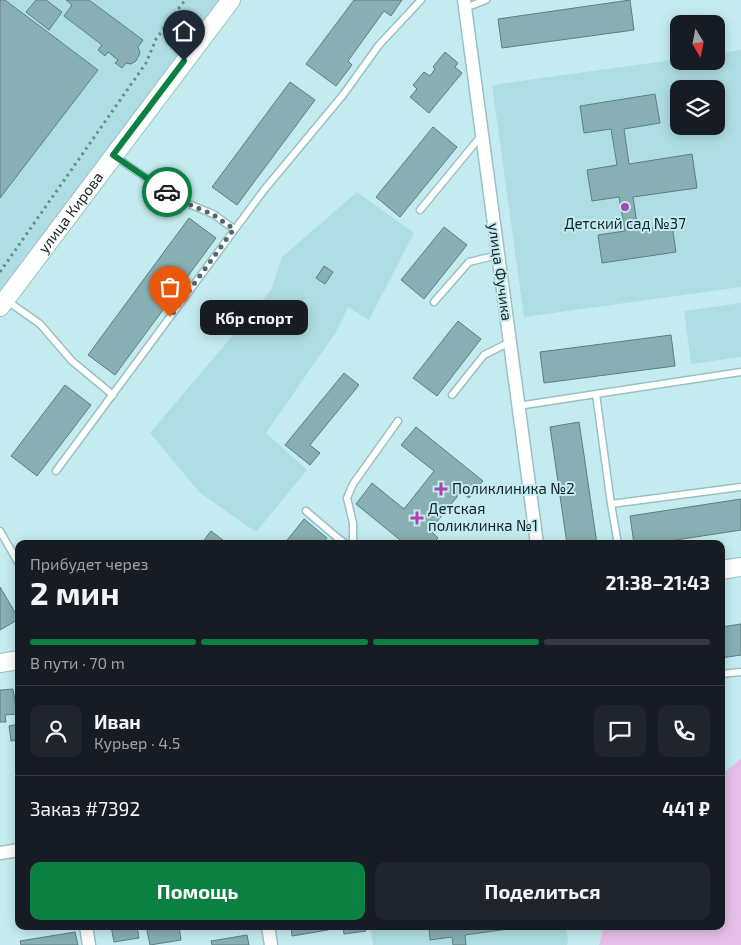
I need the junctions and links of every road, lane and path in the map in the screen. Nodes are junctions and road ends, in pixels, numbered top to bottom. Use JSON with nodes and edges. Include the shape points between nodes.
{"nodes":[{"id":1,"x":185,"y":0,"type":"edge"},
{"id":2,"x":231,"y":0,"type":"edge"},
{"id":3,"x":421,"y":0,"type":"edge"},
{"id":4,"x":486,"y":0,"type":"edge"},
{"id":5,"x":464,"y":4,"type":"edge"},
{"id":6,"x":482,"y":135,"type":"junction"},
{"id":7,"x":113,"y":155,"type":"junction"},
{"id":8,"x":420,"y":210,"type":"dead end"},
{"id":9,"x":234,"y":229,"type":"junction"},
{"id":10,"x":498,"y":255,"type":"junction"},
{"id":11,"x":0,"y":272,"type":"edge"},
{"id":12,"x":434,"y":302,"type":"dead end"},
{"id":13,"x":3,"y":303,"type":"edge"},
{"id":14,"x":510,"y":342,"type":"junction"},
{"id":15,"x":741,"y":372,"type":"edge"},
{"id":16,"x":113,"y":394,"type":"junction"},
{"id":17,"x":596,"y":394,"type":"junction"},
{"id":18,"x":452,"y":395,"type":"dead end"},
{"id":19,"x":518,"y":406,"type":"junction"},
{"id":20,"x":398,"y":421,"type":"dead end"},
{"id":21,"x":56,"y":471,"type":"dead end"},
{"id":22,"x":741,"y":487,"type":"edge"},
{"id":23,"x":612,"y":504,"type":"junction"},
{"id":24,"x":306,"y":510,"type":"dead end"},
{"id":25,"x":0,"y":531,"type":"edge"},
{"id":26,"x":335,"y":540,"type":"edge"},
{"id":27,"x":353,"y":540,"type":"edge"},
{"id":28,"x":536,"y":540,"type":"edge"},
{"id":29,"x":617,"y":540,"type":"edge"},
{"id":30,"x":15,"y":557,"type":"edge"},
{"id":31,"x":741,"y":567,"type":"edge"},
{"id":32,"x":725,"y":569,"type":"edge"},
{"id":33,"x":15,"y":661,"type":"edge"},
{"id":34,"x":0,"y":663,"type":"edge"},
{"id":35,"x":741,"y":672,"type":"edge"},
{"id":36,"x":725,"y":674,"type":"edge"},
{"id":37,"x":15,"y":851,"type":"edge"},
{"id":38,"x":0,"y":853,"type":"edge"},
{"id":39,"x":87,"y":930,"type":"edge"},
{"id":40,"x":268,"y":930,"type":"edge"},
{"id":41,"x":89,"y":945,"type":"edge"},
{"id":42,"x":270,"y":945,"type":"edge"}],
"edges":[{"from":1,"to":11,"type":"path","via":[[156,39],[146,63]]},
{"from":2,"to":7,"type":"main road","name":"улица Кирова"},
{"from":3,"to":9,"type":"lane","via":[[379,45],[344,95]]},
{"from":4,"to":5,"type":"lane"},
{"from":5,"to":6,"type":"street","name":"улица Фучика"},
{"from":6,"to":8,"type":"lane"},
{"from":6,"to":10,"type":"street","name":"улица Фучика"},
{"from":7,"to":9,"type":"lane","via":[[179,200],[212,214]]},
{"from":7,"to":13,"type":"main road","name":"улица Кирова"},
{"from":9,"to":16,"type":"lane"},
{"from":10,"to":12,"type":"lane","via":[[469,262]]},
{"from":10,"to":14,"type":"street","name":"улица Фучика"},
{"from":13,"to":16,"type":"lane","via":[[40,324],[72,361]]},
{"from":14,"to":18,"type":"lane","via":[[484,355]]},
{"from":14,"to":19,"type":"street","name":"улица Фучика"},
{"from":15,"to":17,"type":"lane"},
{"from":16,"to":21,"type":"lane"},
{"from":17,"to":19,"type":"lane"},
{"from":17,"to":23,"type":"lane"},
{"from":19,"to":28,"type":"street","name":"улица Фучика"},
{"from":20,"to":27,"type":"lane","via":[[353,484],[347,498],[354,524]]},
{"from":22,"to":23,"type":"lane"},
{"from":23,"to":29,"type":"lane"},
{"from":24,"to":26,"type":"lane"},
{"from":25,"to":30,"type":"lane"},
{"from":31,"to":32,"type":"main road"},
{"from":33,"to":34,"type":"main road"},
{"from":35,"to":36,"type":"lane"},
{"from":37,"to":38,"type":"street"},
{"from":39,"to":41,"type":"street"},
{"from":40,"to":42,"type":"street"}]}
